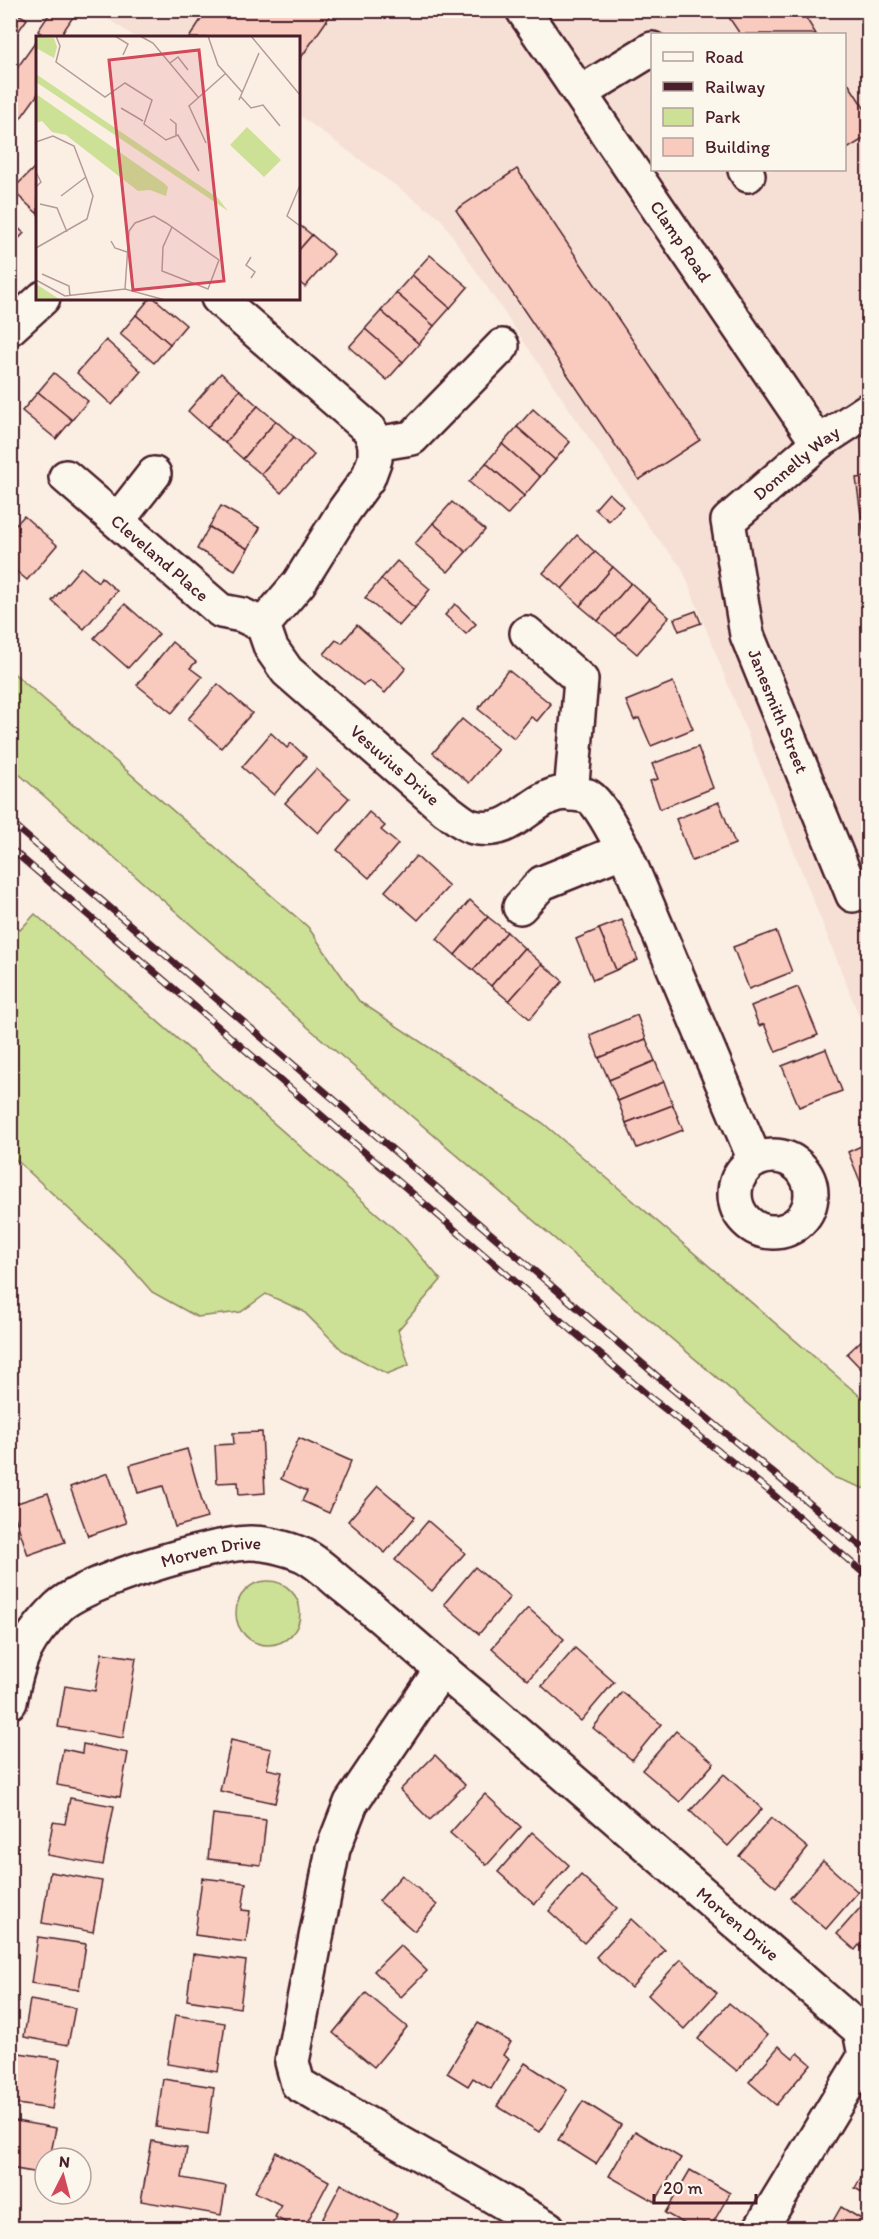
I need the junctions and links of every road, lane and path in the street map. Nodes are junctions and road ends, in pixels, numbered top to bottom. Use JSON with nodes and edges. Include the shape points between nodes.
{"nodes":[{"id":1,"x":523,"y":10,"type":"edge"},
{"id":2,"x":651,"y":51,"type":"edge"},
{"id":3,"x":580,"y":93,"type":"junction"},
{"id":4,"x":42,"y":300,"type":"edge"},
{"id":5,"x":220,"y":300,"type":"edge"},
{"id":6,"x":10,"y":328,"type":"edge"},
{"id":7,"x":502,"y":346,"type":"dead end"},
{"id":8,"x":868,"y":410,"type":"edge"},
{"id":9,"x":818,"y":443,"type":"junction"},
{"id":10,"x":375,"y":444,"type":"junction"},
{"id":11,"x":154,"y":474,"type":"dead end"},
{"id":12,"x":66,"y":477,"type":"dead end"},
{"id":13,"x":118,"y":520,"type":"junction"},
{"id":14,"x":728,"y":521,"type":"joint"},
{"id":15,"x":263,"y":625,"type":"junction"},
{"id":16,"x":527,"y":633,"type":"dead end"},
{"id":17,"x":571,"y":794,"type":"junction"},
{"id":18,"x":624,"y":850,"type":"junction"},
{"id":19,"x":853,"y":895,"type":"dead end"},
{"id":20,"x":520,"y":907,"type":"dead end"},
{"id":21,"x":755,"y":1160,"type":"dead end"},
{"id":22,"x":441,"y":1670,"type":"junction"},
{"id":23,"x":10,"y":1702,"type":"edge"},
{"id":24,"x":548,"y":2229,"type":"edge"},
{"id":25,"x":762,"y":2229,"type":"edge"}],
"edges":[{"from":1,"to":3,"type":"street","name":"Clamp Road"},
{"from":2,"to":3,"type":"street"},
{"from":3,"to":9,"type":"street","name":"Clamp Road"},
{"from":4,"to":6,"type":"street"},
{"from":5,"to":10,"type":"street","via":[[370,430]]},
{"from":7,"to":10,"type":"street","via":[[412,438]]},
{"from":8,"to":9,"type":"street","name":"Donnelly Way"},
{"from":9,"to":14,"type":"street","name":"Donnelly Way"},
{"from":10,"to":15,"type":"street","via":[[375,459],[368,478],[299,583]]},
{"from":11,"to":13,"type":"street"},
{"from":12,"to":13,"type":"street","name":"Cleveland Place"},
{"from":13,"to":15,"type":"street","name":"Cleveland Place","via":[[221,611]]},
{"from":14,"to":19,"type":"street","name":"Janesmith Street","via":[[747,634]]},
{"from":15,"to":17,"type":"street","name":"Vesuvius Drive","via":[[271,648],[287,671],[446,810],[471,827],[497,829],[520,818],[541,799]]},
{"from":16,"to":17,"type":"street","via":[[581,680]]},
{"from":17,"to":18,"type":"street","via":[[588,796]]},
{"from":18,"to":20,"type":"street","via":[[542,884]]},
{"from":18,"to":21,"type":"street"},
{"from":22,"to":23,"type":"street","name":"Morven Drive","via":[[387,1620],[305,1556],[278,1546],[249,1543],[203,1549],[84,1590],[60,1605],[35,1633],[17,1664]]},
{"from":22,"to":24,"type":"street","via":[[351,1803],[333,1849],[292,2062],[298,2084]]},
{"from":22,"to":25,"type":"street","name":"Morven Drive","via":[[860,2030],[866,2056]]}]}
